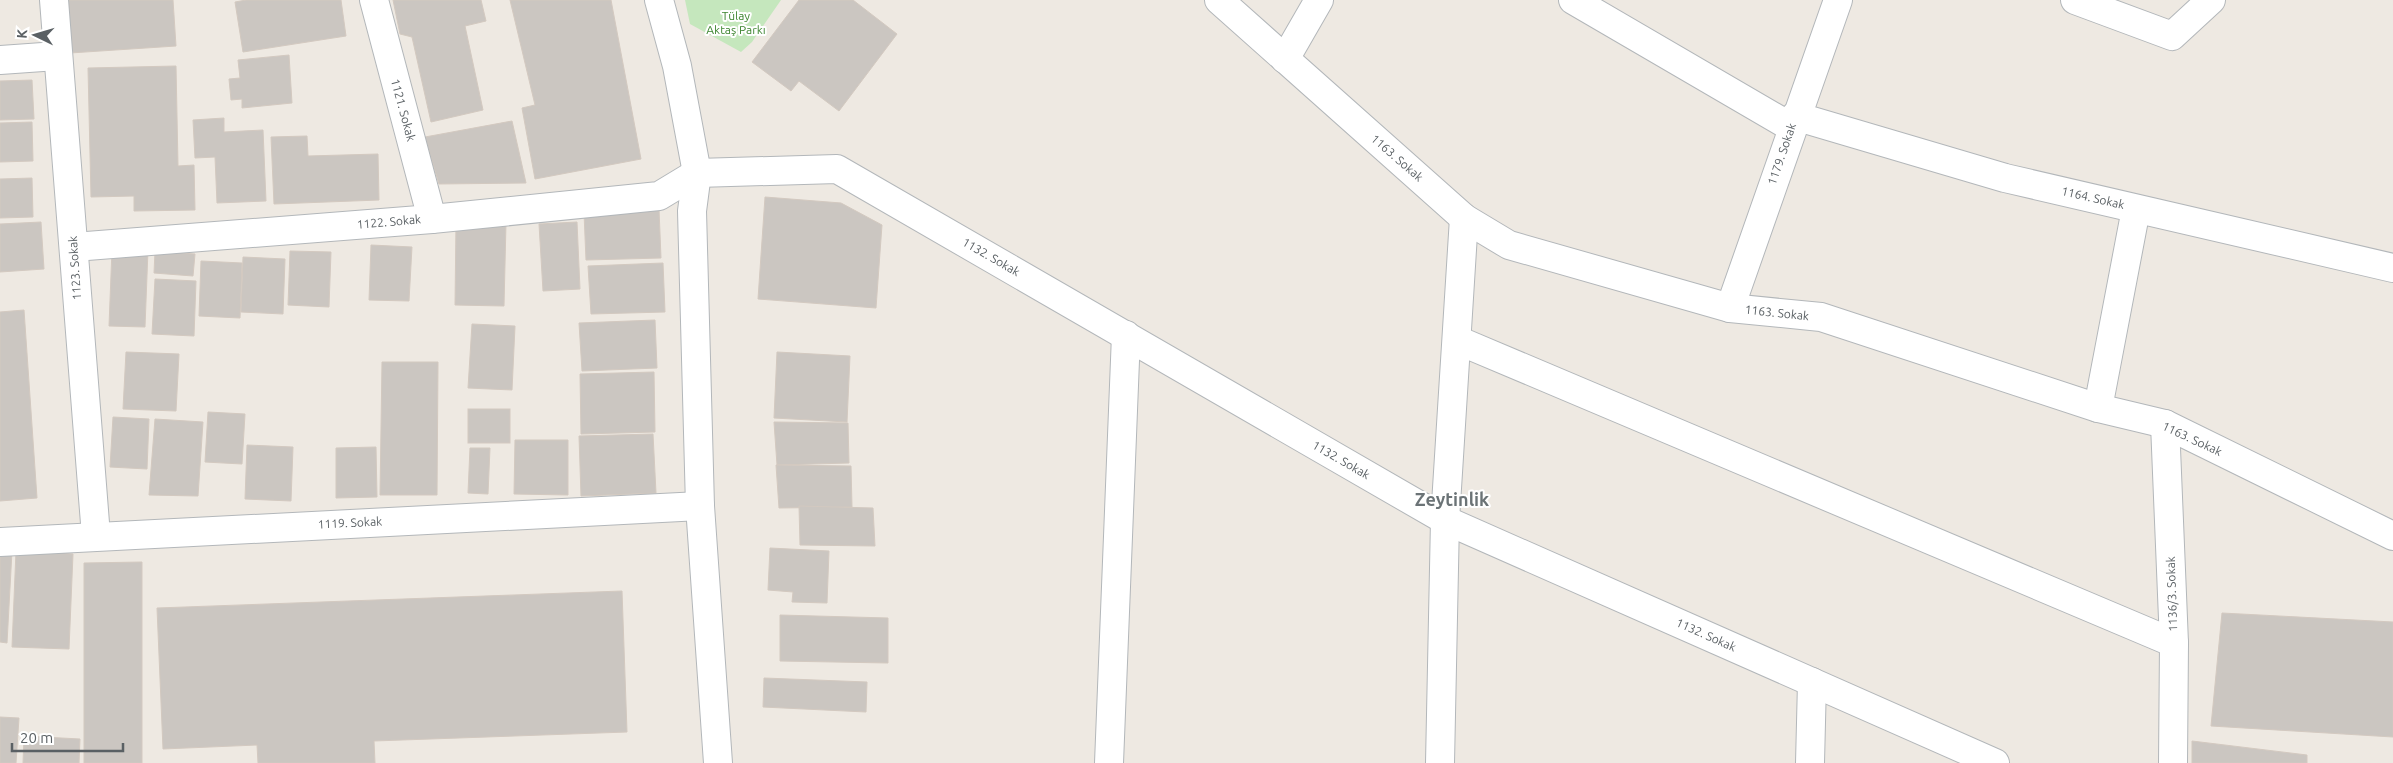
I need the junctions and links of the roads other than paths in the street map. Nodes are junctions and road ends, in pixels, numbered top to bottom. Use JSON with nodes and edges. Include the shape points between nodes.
{"nodes":[{"id":1,"x":54,"y":0,"type":"edge"},
{"id":2,"x":374,"y":0,"type":"edge"},
{"id":3,"x":659,"y":0,"type":"edge"},
{"id":4,"x":1219,"y":0,"type":"edge"},
{"id":5,"x":1319,"y":0,"type":"edge"},
{"id":6,"x":1573,"y":0,"type":"edge"},
{"id":7,"x":1838,"y":0,"type":"edge"},
{"id":8,"x":2075,"y":0,"type":"edge"},
{"id":9,"x":2211,"y":0,"type":"edge"},
{"id":10,"x":57,"y":56,"type":"junction"},
{"id":11,"x":1285,"y":59,"type":"junction"},
{"id":12,"x":0,"y":60,"type":"edge"},
{"id":13,"x":1793,"y":121,"type":"junction"},
{"id":14,"x":697,"y":173,"type":"junction"},
{"id":15,"x":2136,"y":209,"type":"junction"},
{"id":16,"x":1464,"y":218,"type":"junction"},
{"id":17,"x":432,"y":219,"type":"junction"},
{"id":18,"x":74,"y":247,"type":"junction"},
{"id":19,"x":2393,"y":268,"type":"edge"},
{"id":20,"x":1730,"y":308,"type":"junction"},
{"id":21,"x":1126,"y":334,"type":"junction"},
{"id":22,"x":1457,"y":340,"type":"junction"},
{"id":23,"x":2098,"y":408,"type":"junction"},
{"id":24,"x":2165,"y":424,"type":"junction"},
{"id":25,"x":700,"y":506,"type":"junction"},
{"id":26,"x":1445,"y":520,"type":"junction"},
{"id":27,"x":96,"y":536,"type":"junction"},
{"id":28,"x":2393,"y":536,"type":"edge"},
{"id":29,"x":0,"y":542,"type":"edge"},
{"id":30,"x":2174,"y":644,"type":"junction"},
{"id":31,"x":1812,"y":682,"type":"junction"},
{"id":32,"x":718,"y":763,"type":"edge"},
{"id":33,"x":1109,"y":763,"type":"edge"},
{"id":34,"x":1440,"y":763,"type":"edge"},
{"id":35,"x":1810,"y":763,"type":"edge"},
{"id":36,"x":1995,"y":763,"type":"edge"},
{"id":37,"x":2173,"y":763,"type":"edge"}],
"edges":[{"from":1,"to":10,"type":"street","name":"1123. Sokak"},
{"from":2,"to":17,"type":"street","name":"1121. Sokak"},
{"from":3,"to":14,"type":"street","via":[[677,66]]},
{"from":4,"to":11,"type":"street","name":"1163. Sokak"},
{"from":5,"to":11,"type":"street"},
{"from":6,"to":13,"type":"street","name":"1164. Sokak"},
{"from":7,"to":13,"type":"street","name":"1179. Sokak"},
{"from":8,"to":9,"type":"street","via":[[2172,36]]},
{"from":10,"to":12,"type":"street"},
{"from":10,"to":18,"type":"street","name":"1123. Sokak"},
{"from":11,"to":16,"type":"street","name":"1163. Sokak"},
{"from":13,"to":15,"type":"street","name":"1164. Sokak","via":[[2005,178]]},
{"from":13,"to":20,"type":"street","name":"1179. Sokak"},
{"from":14,"to":17,"type":"street","name":"1122. Sokak","via":[[659,196]]},
{"from":14,"to":21,"type":"street","name":"1132. Sokak","via":[[837,169]]},
{"from":14,"to":25,"type":"street","via":[[692,211]]},
{"from":15,"to":19,"type":"street","name":"1164. Sokak"},
{"from":15,"to":23,"type":"street"},
{"from":16,"to":20,"type":"street","name":"1163. Sokak","via":[[1509,245]]},
{"from":16,"to":22,"type":"street"},
{"from":17,"to":18,"type":"street","name":"1122. Sokak"},
{"from":18,"to":27,"type":"street","name":"1123. Sokak"},
{"from":20,"to":23,"type":"street","name":"1163. Sokak","via":[[1821,317]]},
{"from":21,"to":26,"type":"street","name":"1132. Sokak"},
{"from":21,"to":33,"type":"street"},
{"from":22,"to":26,"type":"street"},
{"from":22,"to":30,"type":"street"},
{"from":23,"to":24,"type":"street","name":"1163. Sokak"},
{"from":24,"to":28,"type":"street","name":"1163. Sokak"},
{"from":24,"to":30,"type":"street","name":"1136/3. Sokak"},
{"from":25,"to":27,"type":"street","name":"1119. Sokak"},
{"from":25,"to":32,"type":"street"},
{"from":26,"to":31,"type":"street","name":"1132. Sokak"},
{"from":26,"to":34,"type":"street"},
{"from":27,"to":29,"type":"street","name":"1119. Sokak"},
{"from":30,"to":37,"type":"street","name":"1136/3. Sokak"},
{"from":31,"to":35,"type":"street"},
{"from":31,"to":36,"type":"street","name":"1132. Sokak"}]}
